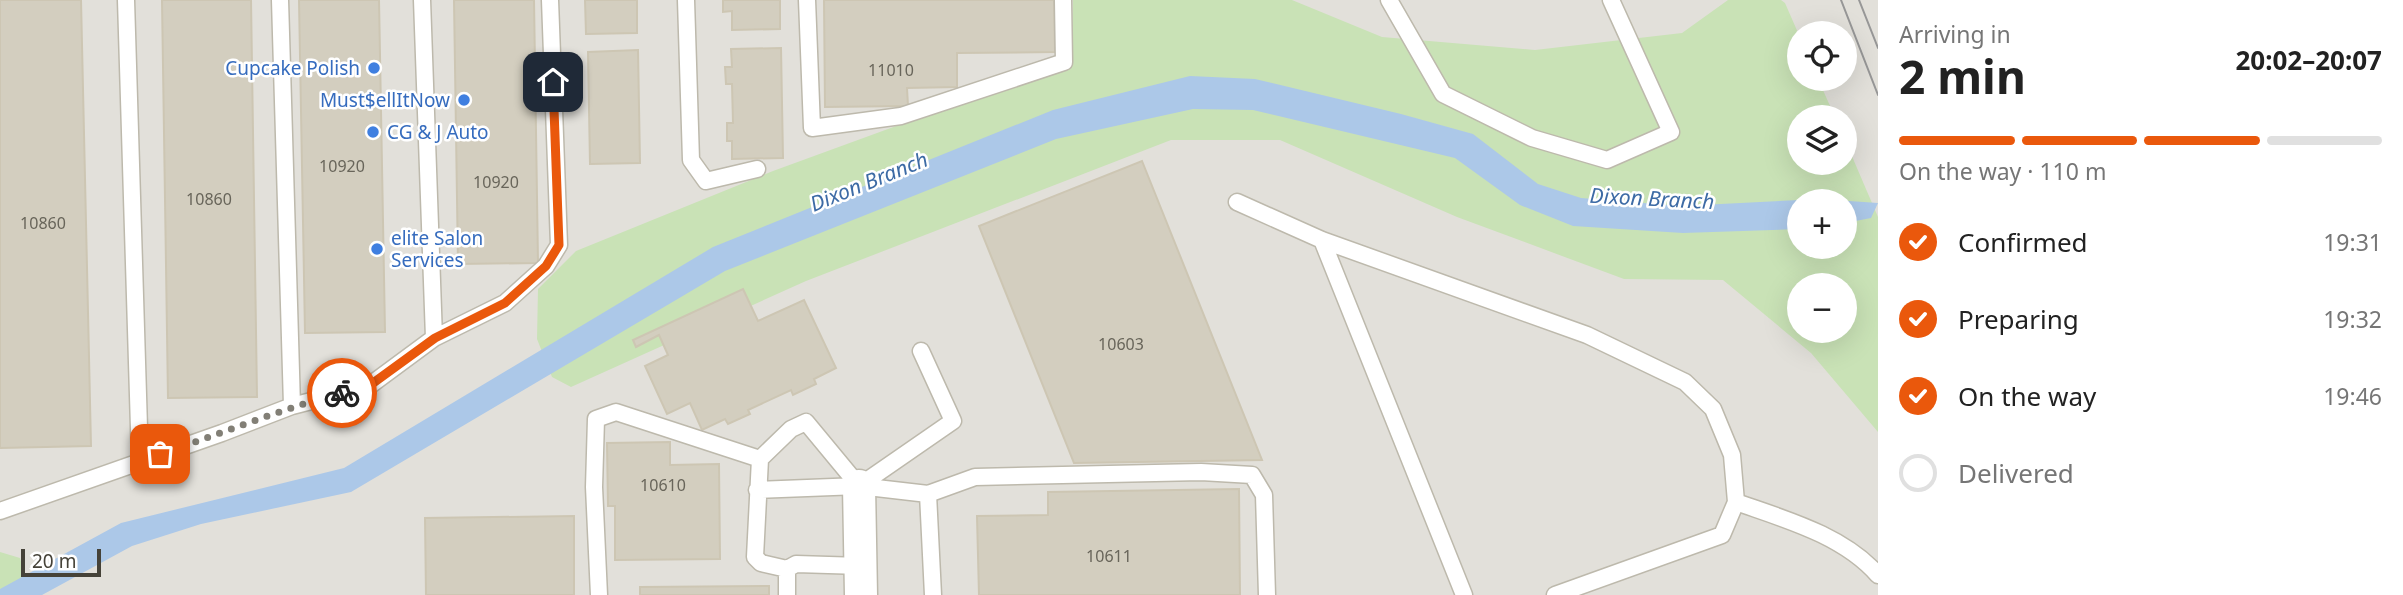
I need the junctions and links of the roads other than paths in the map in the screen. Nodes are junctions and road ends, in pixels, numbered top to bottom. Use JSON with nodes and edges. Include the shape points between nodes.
{"nodes":[{"id":1,"x":125,"y":0,"type":"edge"},
{"id":2,"x":280,"y":0,"type":"edge"},
{"id":3,"x":422,"y":0,"type":"edge"},
{"id":4,"x":550,"y":0,"type":"edge"},
{"id":5,"x":686,"y":0,"type":"edge"},
{"id":6,"x":807,"y":0,"type":"edge"},
{"id":7,"x":1063,"y":0,"type":"edge"},
{"id":8,"x":1389,"y":0,"type":"edge"},
{"id":9,"x":1611,"y":0,"type":"edge"},
{"id":10,"x":758,"y":169,"type":"dead end"},
{"id":11,"x":1237,"y":202,"type":"dead end"},
{"id":12,"x":1322,"y":240,"type":"junction"},
{"id":13,"x":435,"y":338,"type":"junction"},
{"id":14,"x":921,"y":351,"type":"dead end"},
{"id":15,"x":292,"y":406,"type":"junction"},
{"id":16,"x":760,"y":459,"type":"junction"},
{"id":17,"x":140,"y":461,"type":"junction"},
{"id":18,"x":859,"y":486,"type":"junction"},
{"id":19,"x":757,"y":490,"type":"junction"},
{"id":20,"x":928,"y":494,"type":"junction"},
{"id":21,"x":1736,"y":502,"type":"junction"},
{"id":22,"x":0,"y":511,"type":"edge"},
{"id":23,"x":787,"y":569,"type":"junction"},
{"id":24,"x":1878,"y":575,"type":"edge"},
{"id":25,"x":861,"y":580,"type":"edge"},
{"id":26,"x":599,"y":595,"type":"edge"},
{"id":27,"x":787,"y":595,"type":"edge"},
{"id":28,"x":933,"y":595,"type":"edge"},
{"id":29,"x":1267,"y":595,"type":"edge"},
{"id":30,"x":1464,"y":595,"type":"edge"},
{"id":31,"x":1555,"y":595,"type":"edge"}],
"edges":[{"from":1,"to":17,"type":"lane"},
{"from":2,"to":15,"type":"lane"},
{"from":3,"to":13,"type":"lane"},
{"from":4,"to":13,"type":"lane","via":[[559,245],[546,266],[505,303]]},
{"from":5,"to":10,"type":"lane","via":[[691,160],[706,181]]},
{"from":6,"to":7,"type":"lane","via":[[812,128],[901,116],[1064,62]]},
{"from":8,"to":9,"type":"lane","via":[[1443,94],[1532,138],[1607,160],[1671,132]]},
{"from":11,"to":12,"type":"lane"},
{"from":12,"to":21,"type":"lane","via":[[1587,335],[1685,382],[1713,409],[1732,455]]},
{"from":12,"to":30,"type":"lane"},
{"from":13,"to":15,"type":"lane","via":[[369,386]]},
{"from":14,"to":18,"type":"lane","via":[[953,421]]},
{"from":15,"to":17,"type":"lane"},
{"from":16,"to":18,"type":"lane","via":[[806,422]]},
{"from":16,"to":19,"type":"lane"},
{"from":16,"to":26,"type":"lane","via":[[616,412],[596,419]]},
{"from":17,"to":22,"type":"lane"},
{"from":18,"to":19,"type":"lane"},
{"from":18,"to":20,"type":"lane"},
{"from":18,"to":25,"type":"street"},
{"from":19,"to":23,"type":"lane","via":[[755,557],[761,563]]},
{"from":20,"to":28,"type":"lane"},
{"from":20,"to":29,"type":"lane","via":[[975,477],[1252,475],[1264,495]]},
{"from":21,"to":24,"type":"lane","via":[[1824,536],[1866,562]]},
{"from":21,"to":31,"type":"lane","via":[[1722,536]]},
{"from":23,"to":25,"type":"lane","via":[[796,564]]},
{"from":23,"to":27,"type":"lane"}]}
